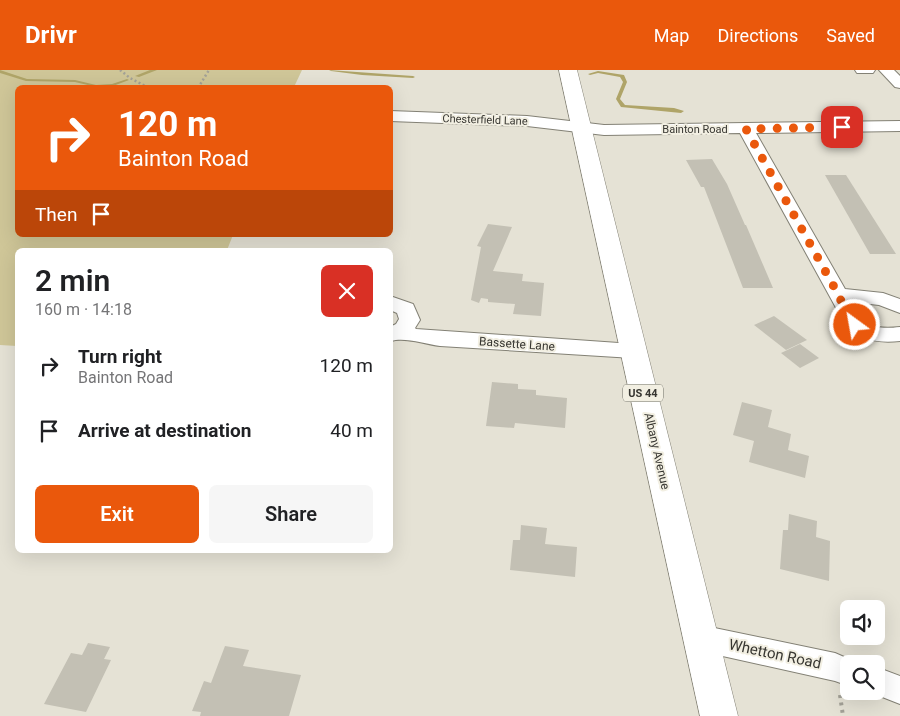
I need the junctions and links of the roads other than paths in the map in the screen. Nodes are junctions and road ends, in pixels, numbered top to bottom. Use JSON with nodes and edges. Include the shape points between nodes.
{"nodes":[{"id":1,"x":568,"y":70,"type":"edge"},
{"id":2,"x":862,"y":70,"type":"edge"},
{"id":3,"x":868,"y":70,"type":"edge"},
{"id":4,"x":886,"y":70,"type":"edge"},
{"id":5,"x":900,"y":84,"type":"edge"},
{"id":6,"x":393,"y":114,"type":"edge"},
{"id":7,"x":900,"y":126,"type":"edge"},
{"id":8,"x":580,"y":128,"type":"junction"},
{"id":9,"x":746,"y":129,"type":"junction"},
{"id":10,"x":838,"y":294,"type":"junction"},
{"id":11,"x":393,"y":303,"type":"edge"},
{"id":12,"x":900,"y":307,"type":"edge"},
{"id":13,"x":397,"y":332,"type":"edge"},
{"id":14,"x":900,"y":334,"type":"edge"},
{"id":15,"x":633,"y":351,"type":"junction"},
{"id":16,"x":700,"y":638,"type":"junction"},
{"id":17,"x":840,"y":669,"type":"edge"},
{"id":18,"x":885,"y":684,"type":"edge"},
{"id":19,"x":900,"y":690,"type":"edge"},
{"id":20,"x":719,"y":716,"type":"edge"}],
"edges":[{"from":1,"to":8,"type":"highway","name":"Albany Avenue","number":"US 44"},
{"from":2,"to":3,"type":"street"},
{"from":4,"to":5,"type":"street"},
{"from":6,"to":8,"type":"street","name":"Chesterfield Lane","via":[[527,121]]},
{"from":7,"to":9,"type":"street","name":"Bainton Road"},
{"from":8,"to":9,"type":"street","name":"Bainton Road"},
{"from":8,"to":15,"type":"highway","name":"Albany Avenue","number":"US 44"},
{"from":9,"to":10,"type":"street"},
{"from":10,"to":12,"type":"street","via":[[883,299]]},
{"from":10,"to":14,"type":"street","via":[[855,325],[881,335]]},
{"from":11,"to":13,"type":"street","name":"Bassette Lane","via":[[410,314],[410,320]]},
{"from":13,"to":15,"type":"street","name":"Bassette Lane","via":[[440,339]]},
{"from":15,"to":16,"type":"highway","name":"Albany Avenue","number":"US 44"},
{"from":16,"to":17,"type":"street","name":"Whetton Road"},
{"from":16,"to":20,"type":"highway","name":"Albany Avenue","number":"US 44"},
{"from":18,"to":19,"type":"street"}]}
